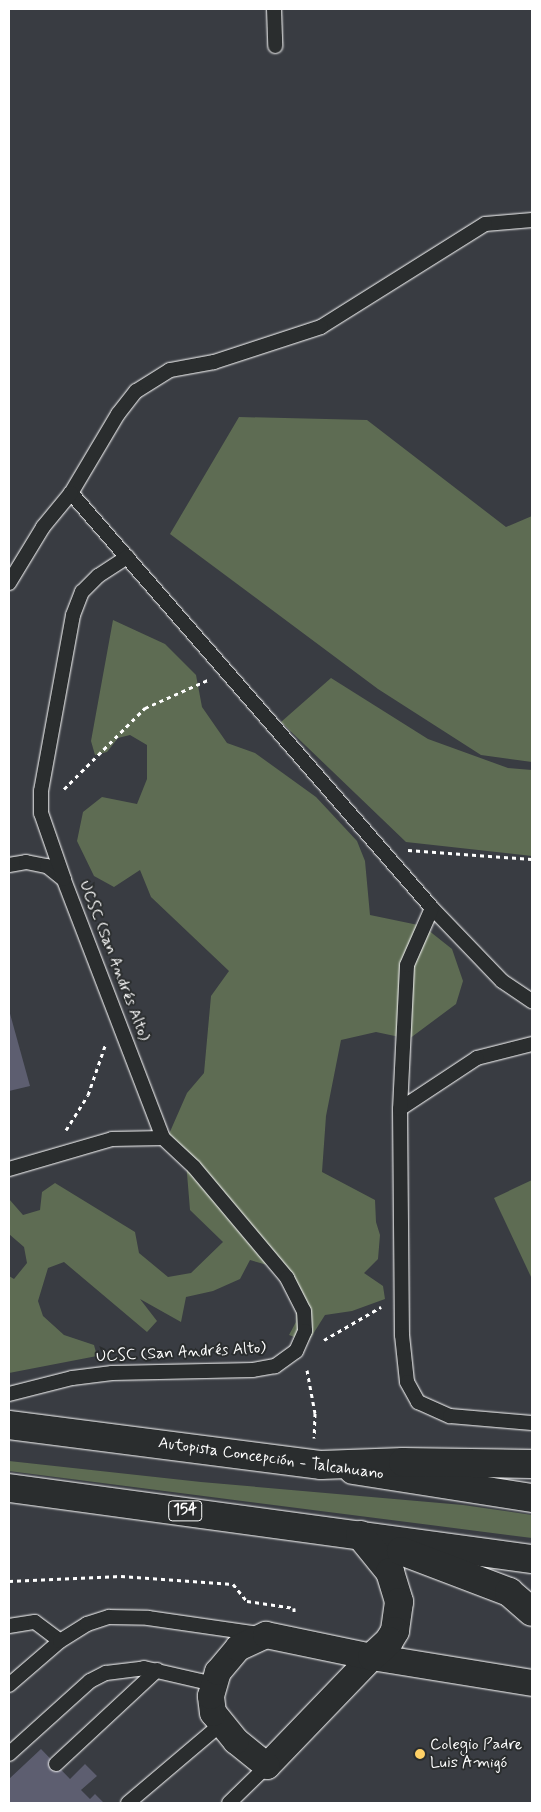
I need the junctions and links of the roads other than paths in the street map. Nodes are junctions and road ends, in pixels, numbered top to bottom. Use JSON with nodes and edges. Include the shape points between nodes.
{"nodes":[{"id":1,"x":274,"y":9,"type":"edge"},
{"id":2,"x":275,"y":46,"type":"dead end"},
{"id":3,"x":532,"y":220,"type":"edge"},
{"id":4,"x":71,"y":493,"type":"junction"},
{"id":5,"x":127,"y":557,"type":"junction"},
{"id":6,"x":9,"y":583,"type":"edge"},
{"id":7,"x":9,"y":864,"type":"edge"},
{"id":8,"x":64,"y":880,"type":"junction"},
{"id":9,"x":432,"y":908,"type":"junction"},
{"id":10,"x":532,"y":1001,"type":"edge"},
{"id":11,"x":532,"y":1044,"type":"edge"},
{"id":12,"x":400,"y":1109,"type":"junction"},
{"id":13,"x":163,"y":1138,"type":"junction"},
{"id":14,"x":9,"y":1169,"type":"edge"},
{"id":15,"x":9,"y":1394,"type":"edge"},
{"id":16,"x":532,"y":1423,"type":"edge"},
{"id":17,"x":9,"y":1425,"type":"edge"},
{"id":18,"x":532,"y":1464,"type":"edge"},
{"id":19,"x":322,"y":1465,"type":"junction"},
{"id":20,"x":9,"y":1488,"type":"edge"},
{"id":21,"x":532,"y":1498,"type":"edge"},
{"id":22,"x":360,"y":1535,"type":"junction"},
{"id":23,"x":532,"y":1559,"type":"edge"},
{"id":24,"x":532,"y":1612,"type":"edge"},
{"id":25,"x":9,"y":1626,"type":"edge"},
{"id":26,"x":277,"y":1638,"type":"junction"},
{"id":27,"x":60,"y":1641,"type":"junction"},
{"id":28,"x":372,"y":1657,"type":"junction"},
{"id":29,"x":157,"y":1670,"type":"junction"},
{"id":30,"x":532,"y":1683,"type":"edge"},
{"id":31,"x":214,"y":1684,"type":"junction"},
{"id":32,"x":9,"y":1686,"type":"edge"},
{"id":33,"x":220,"y":1724,"type":"junction"},
{"id":34,"x":9,"y":1754,"type":"edge"},
{"id":35,"x":56,"y":1764,"type":"dead end"},
{"id":36,"x":267,"y":1766,"type":"junction"},
{"id":37,"x":128,"y":1803,"type":"edge"},
{"id":38,"x":229,"y":1803,"type":"edge"}],
"edges":[{"from":1,"to":2,"type":"lane"},
{"from":3,"to":4,"type":"lane","via":[[485,224],[322,326],[214,362],[170,370],[136,391],[118,414]]},
{"from":4,"to":5,"type":"lane"},
{"from":4,"to":6,"type":"lane"},
{"from":5,"to":8,"type":"lane","via":[[98,576],[82,592],[73,615],[41,791],[40,813]]},
{"from":5,"to":9,"type":"lane"},
{"from":7,"to":8,"type":"lane","name":"UCSC (San Andrés Alto)","via":[[26,862],[46,866]]},
{"from":8,"to":13,"type":"lane","name":"UCSC (San Andrés Alto)"},
{"from":9,"to":10,"type":"lane","via":[[502,982]]},
{"from":9,"to":12,"type":"lane","via":[[407,965]]},
{"from":11,"to":12,"type":"lane","via":[[477,1058]]},
{"from":12,"to":16,"type":"lane","via":[[402,1335],[408,1382],[418,1402],[450,1416]]},
{"from":13,"to":14,"type":"lane","via":[[112,1139]]},
{"from":13,"to":15,"type":"lane","name":"UCSC (San Andrés Alto)","via":[[194,1167],[287,1278],[304,1310],[305,1331],[299,1350],[275,1366],[253,1370],[112,1373],[72,1378]]},
{"from":17,"to":19,"type":"main road","name":"Autopista Concepción - Talcahuano"},
{"from":18,"to":19,"type":"main road","via":[[403,1462]]},
{"from":19,"to":21,"type":"main road","name":"Autopista Concepción - Talcahuano"},
{"from":20,"to":22,"type":"main road","number":"154"},
{"from":22,"to":23,"type":"main road","number":"154"},
{"from":22,"to":24,"type":"main road","via":[[494,1585],[509,1592]]},
{"from":22,"to":28,"type":"main road","via":[[390,1572],[399,1602],[395,1631]]},
{"from":25,"to":27,"type":"lane","via":[[35,1622]]},
{"from":26,"to":27,"type":"lane","via":[[122,1616],[86,1624]]},
{"from":26,"to":28,"type":"street"},
{"from":26,"to":31,"type":"street","via":[[238,1648],[218,1672]]},
{"from":27,"to":32,"type":"lane"},
{"from":28,"to":30,"type":"street"},
{"from":28,"to":36,"type":"street"},
{"from":29,"to":31,"type":"lane"},
{"from":29,"to":34,"type":"lane","via":[[119,1669],[90,1682]]},
{"from":29,"to":35,"type":"lane"},
{"from":31,"to":33,"type":"street","via":[[211,1706]]},
{"from":33,"to":36,"type":"street"},
{"from":33,"to":37,"type":"lane"},
{"from":36,"to":38,"type":"lane"}]}
